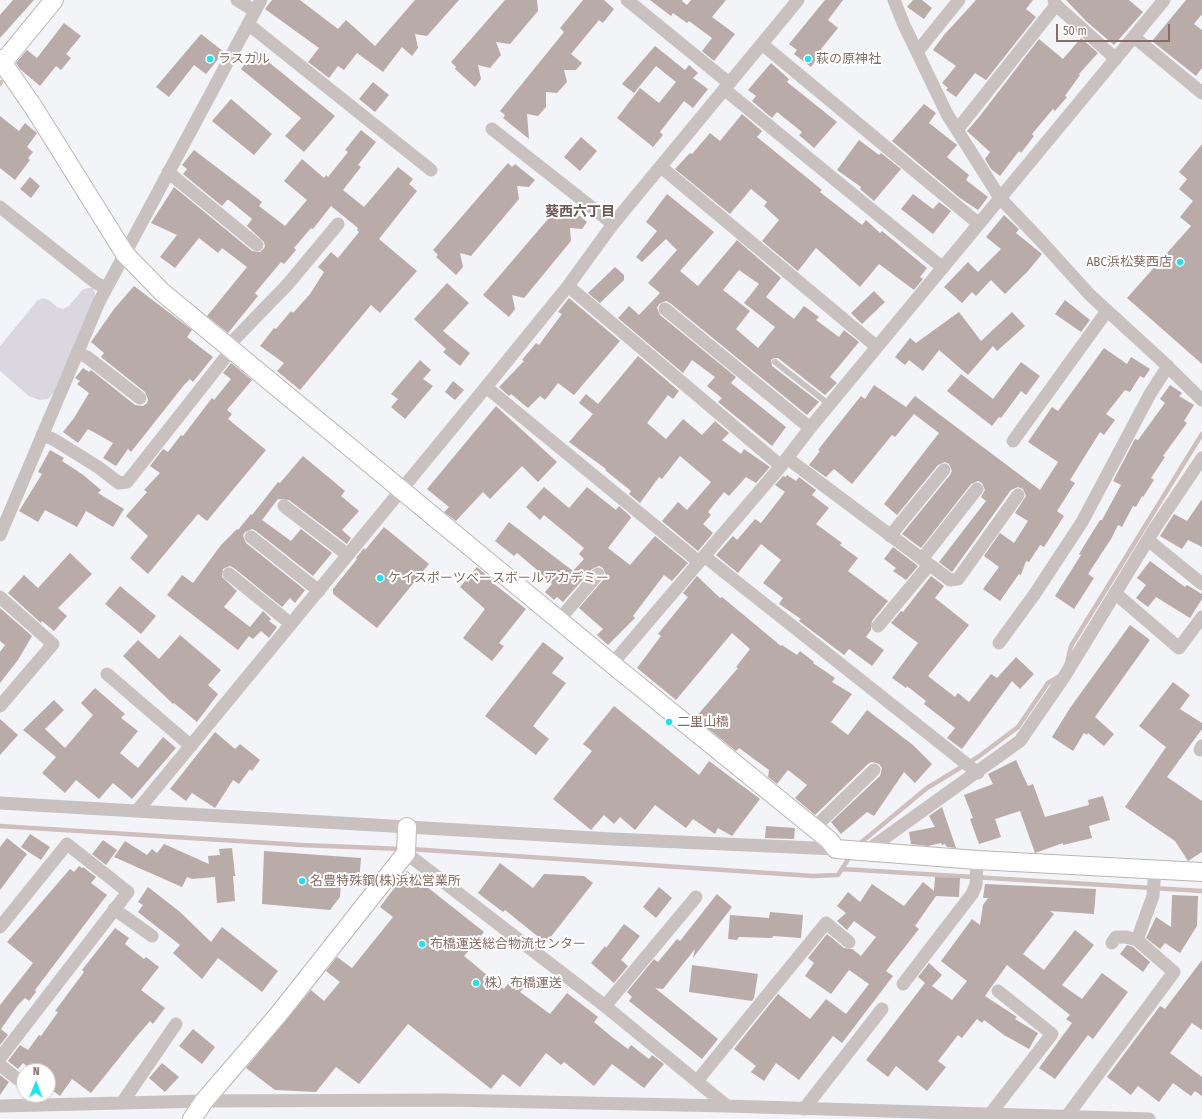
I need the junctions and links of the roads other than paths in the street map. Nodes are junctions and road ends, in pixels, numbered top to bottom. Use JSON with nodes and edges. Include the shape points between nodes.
{"nodes":[{"id":1,"x":54,"y":0,"type":"edge"},
{"id":2,"x":237,"y":0,"type":"edge"},
{"id":3,"x":798,"y":0,"type":"edge"},
{"id":4,"x":894,"y":0,"type":"edge"},
{"id":5,"x":960,"y":0,"type":"edge"},
{"id":6,"x":1164,"y":0,"type":"edge"},
{"id":7,"x":630,"y":1,"type":"edge"},
{"id":8,"x":1055,"y":2,"type":"edge"},
{"id":9,"x":258,"y":6,"type":"edge"},
{"id":10,"x":248,"y":24,"type":"junction"},
{"id":11,"x":1134,"y":37,"type":"junction"},
{"id":12,"x":762,"y":44,"type":"junction"},
{"id":13,"x":917,"y":52,"type":"junction"},
{"id":14,"x":1116,"y":59,"type":"junction"},
{"id":15,"x":1,"y":63,"type":"edge"},
{"id":16,"x":726,"y":86,"type":"junction"},
{"id":17,"x":1202,"y":93,"type":"edge"},
{"id":18,"x":492,"y":129,"type":"dead end"},
{"id":19,"x":957,"y":130,"type":"junction"},
{"id":20,"x":661,"y":167,"type":"junction"},
{"id":21,"x":431,"y":170,"type":"dead end"},
{"id":22,"x":168,"y":172,"type":"junction"},
{"id":23,"x":1000,"y":198,"type":"junction"},
{"id":24,"x":0,"y":207,"type":"edge"},
{"id":25,"x":338,"y":224,"type":"dead end"},
{"id":26,"x":613,"y":224,"type":"junction"},
{"id":27,"x":979,"y":224,"type":"junction"},
{"id":28,"x":257,"y":245,"type":"dead end"},
{"id":29,"x":124,"y":254,"type":"junction"},
{"id":30,"x":942,"y":268,"type":"junction"},
{"id":31,"x":568,"y":286,"type":"junction"},
{"id":32,"x":106,"y":288,"type":"junction"},
{"id":33,"x":665,"y":309,"type":"dead end"},
{"id":34,"x":1107,"y":311,"type":"junction"},
{"id":35,"x":230,"y":347,"type":"junction"},
{"id":36,"x":878,"y":347,"type":"junction"},
{"id":37,"x":77,"y":352,"type":"junction"},
{"id":38,"x":775,"y":362,"type":"dead end"},
{"id":39,"x":1168,"y":366,"type":"junction"},
{"id":40,"x":486,"y":387,"type":"junction"},
{"id":41,"x":140,"y":398,"type":"dead end"},
{"id":42,"x":1201,"y":400,"type":"edge"},
{"id":43,"x":830,"y":405,"type":"junction"},
{"id":44,"x":810,"y":428,"type":"junction"},
{"id":45,"x":42,"y":435,"type":"junction"},
{"id":46,"x":1013,"y":441,"type":"dead end"},
{"id":47,"x":1202,"y":458,"type":"edge"},
{"id":48,"x":784,"y":462,"type":"junction"},
{"id":49,"x":944,"y":470,"type":"dead end"},
{"id":50,"x":978,"y":489,"type":"dead end"},
{"id":51,"x":402,"y":490,"type":"junction"},
{"id":52,"x":1018,"y":495,"type":"dead end"},
{"id":53,"x":284,"y":506,"type":"dead end"},
{"id":54,"x":1,"y":533,"type":"edge"},
{"id":55,"x":890,"y":536,"type":"junction"},
{"id":56,"x":252,"y":537,"type":"dead end"},
{"id":57,"x":1148,"y":540,"type":"junction"},
{"id":58,"x":348,"y":555,"type":"junction"},
{"id":59,"x":702,"y":559,"type":"junction"},
{"id":60,"x":925,"y":562,"type":"junction"},
{"id":61,"x":229,"y":574,"type":"dead end"},
{"id":62,"x":598,"y":574,"type":"dead end"},
{"id":63,"x":1202,"y":584,"type":"edge"},
{"id":64,"x":319,"y":591,"type":"junction"},
{"id":65,"x":1115,"y":593,"type":"junction"},
{"id":66,"x":0,"y":596,"type":"edge"},
{"id":67,"x":1202,"y":617,"type":"edge"},
{"id":68,"x":560,"y":620,"type":"junction"},
{"id":69,"x":291,"y":624,"type":"junction"},
{"id":70,"x":878,"y":626,"type":"dead end"},
{"id":71,"x":999,"y":643,"type":"dead end"},
{"id":72,"x":612,"y":664,"type":"junction"},
{"id":73,"x":107,"y":674,"type":"dead end"},
{"id":74,"x":0,"y":706,"type":"edge"},
{"id":75,"x":191,"y":746,"type":"junction"},
{"id":76,"x":874,"y":770,"type":"dead end"},
{"id":77,"x":978,"y":773,"type":"junction"},
{"id":78,"x":0,"y":803,"type":"edge"},
{"id":79,"x":137,"y":811,"type":"junction"},
{"id":80,"x":407,"y":827,"type":"junction"},
{"id":81,"x":814,"y":828,"type":"junction"},
{"id":82,"x":836,"y":849,"type":"junction"},
{"id":83,"x":865,"y":852,"type":"junction"},
{"id":84,"x":406,"y":853,"type":"junction"},
{"id":85,"x":977,"y":864,"type":"junction"},
{"id":86,"x":1202,"y":872,"type":"edge"},
{"id":87,"x":1154,"y":873,"type":"junction"},
{"id":88,"x":696,"y":897,"type":"dead end"},
{"id":89,"x":114,"y":909,"type":"junction"},
{"id":90,"x":0,"y":927,"type":"edge"},
{"id":91,"x":152,"y":936,"type":"dead end"},
{"id":92,"x":1137,"y":940,"type":"junction"},
{"id":93,"x":849,"y":942,"type":"dead end"},
{"id":94,"x":1112,"y":943,"type":"dead end"},
{"id":95,"x":903,"y":984,"type":"dead end"},
{"id":96,"x":998,"y":991,"type":"dead end"},
{"id":97,"x":605,"y":1006,"type":"junction"},
{"id":98,"x":882,"y":1009,"type":"dead end"},
{"id":99,"x":176,"y":1024,"type":"dead end"},
{"id":100,"x":0,"y":1058,"type":"edge"},
{"id":101,"x":0,"y":1065,"type":"edge"},
{"id":102,"x":16,"y":1078,"type":"edge"},
{"id":103,"x":697,"y":1081,"type":"junction"},
{"id":104,"x":204,"y":1101,"type":"junction"},
{"id":105,"x":48,"y":1103,"type":"edge"},
{"id":106,"x":122,"y":1103,"type":"junction"},
{"id":107,"x":50,"y":1105,"type":"junction"},
{"id":108,"x":0,"y":1106,"type":"edge"},
{"id":109,"x":727,"y":1106,"type":"junction"},
{"id":110,"x":804,"y":1109,"type":"junction"},
{"id":111,"x":991,"y":1114,"type":"junction"},
{"id":112,"x":890,"y":1115,"type":"edge"},
{"id":113,"x":1067,"y":1116,"type":"junction"},
{"id":114,"x":192,"y":1119,"type":"edge"},
{"id":115,"x":1149,"y":1119,"type":"edge"}],
"edges":[{"from":1,"to":15,"type":"street"},
{"from":2,"to":9,"type":"street"},
{"from":3,"to":12,"type":"street"},
{"from":4,"to":13,"type":"street"},
{"from":5,"to":13,"type":"street"},
{"from":6,"to":11,"type":"street"},
{"from":7,"to":16,"type":"street"},
{"from":8,"to":14,"type":"street"},
{"from":8,"to":19,"type":"street"},
{"from":9,"to":10,"type":"street"},
{"from":10,"to":21,"type":"street"},
{"from":10,"to":22,"type":"street"},
{"from":11,"to":14,"type":"street"},
{"from":11,"to":17,"type":"street"},
{"from":12,"to":16,"type":"street"},
{"from":12,"to":27,"type":"street"},
{"from":13,"to":19,"type":"street"},
{"from":14,"to":23,"type":"street"},
{"from":15,"to":29,"type":"street","via":[[34,108]]},
{"from":16,"to":20,"type":"street"},
{"from":16,"to":30,"type":"street"},
{"from":18,"to":26,"type":"street"},
{"from":19,"to":23,"type":"street"},
{"from":20,"to":26,"type":"street"},
{"from":20,"to":36,"type":"street"},
{"from":22,"to":28,"type":"street"},
{"from":22,"to":29,"type":"street"},
{"from":23,"to":27,"type":"street"},
{"from":23,"to":34,"type":"street"},
{"from":24,"to":32,"type":"street","via":[[96,283]]},
{"from":25,"to":35,"type":"street","via":[[288,284]]},
{"from":26,"to":31,"type":"street"},
{"from":27,"to":30,"type":"street"},
{"from":29,"to":32,"type":"street"},
{"from":29,"to":35,"type":"street","via":[[162,292]]},
{"from":30,"to":36,"type":"street"},
{"from":31,"to":40,"type":"street"},
{"from":31,"to":48,"type":"street"},
{"from":32,"to":37,"type":"street"},
{"from":33,"to":44,"type":"street"},
{"from":34,"to":39,"type":"street"},
{"from":34,"to":46,"type":"street"},
{"from":35,"to":45,"type":"street","via":[[127,482],[119,484],[98,467]]},
{"from":35,"to":51,"type":"street"},
{"from":36,"to":43,"type":"street"},
{"from":37,"to":41,"type":"street"},
{"from":37,"to":45,"type":"street"},
{"from":38,"to":43,"type":"lane"},
{"from":39,"to":42,"type":"street"},
{"from":39,"to":71,"type":"street","via":[[1150,394],[1082,522]]},
{"from":40,"to":51,"type":"street"},
{"from":40,"to":59,"type":"street"},
{"from":43,"to":44,"type":"street"},
{"from":44,"to":48,"type":"street"},
{"from":45,"to":54,"type":"street"},
{"from":47,"to":57,"type":"street"},
{"from":48,"to":55,"type":"street"},
{"from":48,"to":59,"type":"street"},
{"from":49,"to":55,"type":"street"},
{"from":50,"to":60,"type":"street"},
{"from":51,"to":58,"type":"street"},
{"from":51,"to":68,"type":"street"},
{"from":52,"to":60,"type":"street","via":[[958,579],[950,580]]},
{"from":53,"to":58,"type":"street"},
{"from":55,"to":60,"type":"street"},
{"from":56,"to":64,"type":"street"},
{"from":57,"to":63,"type":"street"},
{"from":57,"to":65,"type":"street"},
{"from":58,"to":64,"type":"street"},
{"from":59,"to":72,"type":"street"},
{"from":59,"to":77,"type":"street"},
{"from":60,"to":70,"type":"street"},
{"from":61,"to":69,"type":"street"},
{"from":62,"to":68,"type":"street"},
{"from":64,"to":69,"type":"street"},
{"from":65,"to":67,"type":"street","via":[[1179,648]]},
{"from":65,"to":77,"type":"street","via":[[1064,677],[1020,741]]},
{"from":66,"to":74,"type":"street","via":[[53,644]]},
{"from":68,"to":72,"type":"street"},
{"from":69,"to":75,"type":"street"},
{"from":72,"to":81,"type":"street"},
{"from":73,"to":75,"type":"street"},
{"from":75,"to":79,"type":"street"},
{"from":76,"to":81,"type":"street"},
{"from":77,"to":83,"type":"street"},
{"from":78,"to":79,"type":"street"},
{"from":79,"to":80,"type":"street"},
{"from":80,"to":82,"type":"street"},
{"from":80,"to":84,"type":"street"},
{"from":81,"to":82,"type":"street"},
{"from":82,"to":83,"type":"street"},
{"from":83,"to":85,"type":"street"},
{"from":84,"to":97,"type":"street"},
{"from":84,"to":104,"type":"street","via":[[278,1015]]},
{"from":85,"to":87,"type":"street"},
{"from":85,"to":95,"type":"street","via":[[976,885],[966,903]]},
{"from":86,"to":87,"type":"street"},
{"from":87,"to":92,"type":"street","via":[[1153,896]]},
{"from":88,"to":97,"type":"street"},
{"from":89,"to":90,"type":"street","via":[[128,892],[67,844]]},
{"from":89,"to":91,"type":"street"},
{"from":89,"to":100,"type":"street"},
{"from":92,"to":94,"type":"street","via":[[1126,936],[1116,937]]},
{"from":92,"to":113,"type":"street","via":[[1174,972]]},
{"from":93,"to":103,"type":"street","via":[[826,923]]},
{"from":96,"to":111,"type":"street","via":[[1052,1034]]},
{"from":97,"to":103,"type":"street"},
{"from":98,"to":110,"type":"street"},
{"from":99,"to":106,"type":"street"},
{"from":101,"to":102,"type":"street"},
{"from":103,"to":109,"type":"street"},
{"from":104,"to":106,"type":"street"},
{"from":104,"to":109,"type":"street","via":[[446,1100]]},
{"from":104,"to":114,"type":"street"},
{"from":105,"to":107,"type":"street"},
{"from":106,"to":107,"type":"street"},
{"from":107,"to":108,"type":"street"},
{"from":109,"to":110,"type":"street"},
{"from":110,"to":112,"type":"street"},
{"from":111,"to":112,"type":"street"},
{"from":111,"to":113,"type":"street"},
{"from":113,"to":115,"type":"street"}]}
